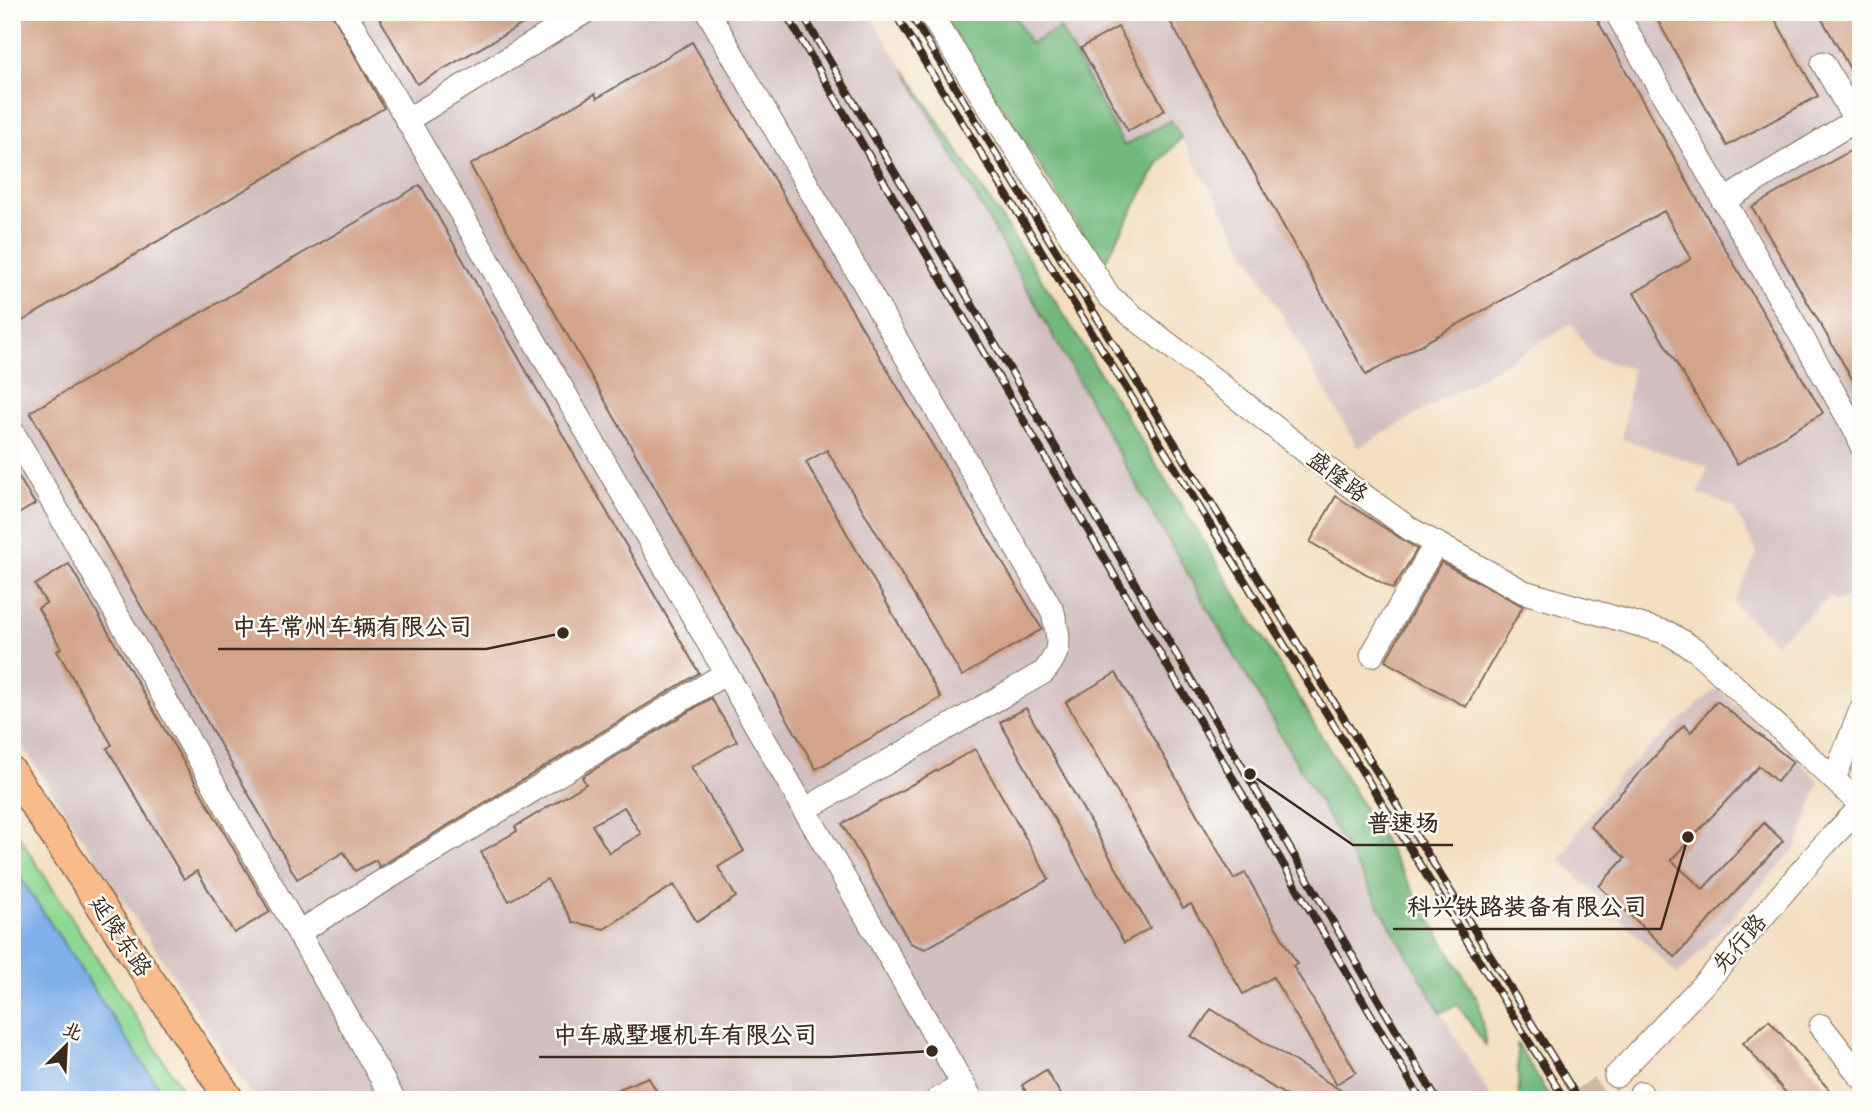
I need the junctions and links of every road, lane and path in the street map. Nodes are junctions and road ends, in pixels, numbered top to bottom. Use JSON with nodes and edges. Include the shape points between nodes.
{"nodes":[{"id":1,"x":345,"y":12,"type":"edge"},
{"id":2,"x":586,"y":12,"type":"edge"},
{"id":3,"x":708,"y":12,"type":"edge"},
{"id":4,"x":929,"y":12,"type":"edge"},
{"id":5,"x":1616,"y":12,"type":"edge"},
{"id":6,"x":1823,"y":63,"type":"dead end"},
{"id":7,"x":407,"y":120,"type":"junction"},
{"id":8,"x":1859,"y":123,"type":"edge"},
{"id":9,"x":1723,"y":201,"type":"junction"},
{"id":10,"x":12,"y":430,"type":"edge"},
{"id":11,"x":1861,"y":445,"type":"edge"},
{"id":12,"x":1436,"y":543,"type":"junction"},
{"id":13,"x":1372,"y":654,"type":"dead end"},
{"id":14,"x":726,"y":673,"type":"junction"},
{"id":15,"x":1861,"y":710,"type":"edge"},
{"id":16,"x":12,"y":772,"type":"edge"},
{"id":17,"x":1834,"y":779,"type":"junction"},
{"id":18,"x":12,"y":804,"type":"edge"},
{"id":19,"x":1861,"y":806,"type":"edge"},
{"id":20,"x":804,"y":810,"type":"junction"},
{"id":21,"x":299,"y":932,"type":"junction"},
{"id":22,"x":1821,"y":1026,"type":"dead end"},
{"id":23,"x":1616,"y":1076,"type":"tunnel mouth"},
{"id":24,"x":1861,"y":1077,"type":"edge"},
{"id":25,"x":967,"y":1092,"type":"edge"},
{"id":26,"x":207,"y":1100,"type":"edge"},
{"id":27,"x":230,"y":1100,"type":"edge"},
{"id":28,"x":394,"y":1100,"type":"edge"},
{"id":29,"x":937,"y":1100,"type":"edge"}],
"edges":[{"from":1,"to":7,"type":"street"},
{"from":2,"to":7,"type":"street"},
{"from":3,"to":20,"type":"street","via":[[1053,612],[1058,634],[1056,657],[1044,671]]},
{"from":4,"to":12,"type":"street","name":"盛隆路","via":[[1109,296],[1342,480]]},
{"from":5,"to":9,"type":"street"},
{"from":6,"to":8,"type":"street"},
{"from":7,"to":14,"type":"street"},
{"from":8,"to":9,"type":"street"},
{"from":9,"to":11,"type":"street"},
{"from":10,"to":21,"type":"street"},
{"from":12,"to":13,"type":"street"},
{"from":12,"to":17,"type":"street","name":"盛隆路","via":[[1524,592],[1668,633],[1696,650]]},
{"from":14,"to":20,"type":"street"},
{"from":14,"to":21,"type":"street"},
{"from":15,"to":17,"type":"street"},
{"from":16,"to":27,"type":"main road","name":"延陵东路"},
{"from":17,"to":19,"type":"street","name":"盛隆路"},
{"from":18,"to":26,"type":"main road","name":"延陵东路"},
{"from":19,"to":23,"type":"street","name":"先行路","via":[[1717,970]]},
{"from":20,"to":25,"type":"street"},
{"from":21,"to":28,"type":"street"},
{"from":22,"to":24,"type":"street"},
{"from":25,"to":29,"type":"street"}]}
